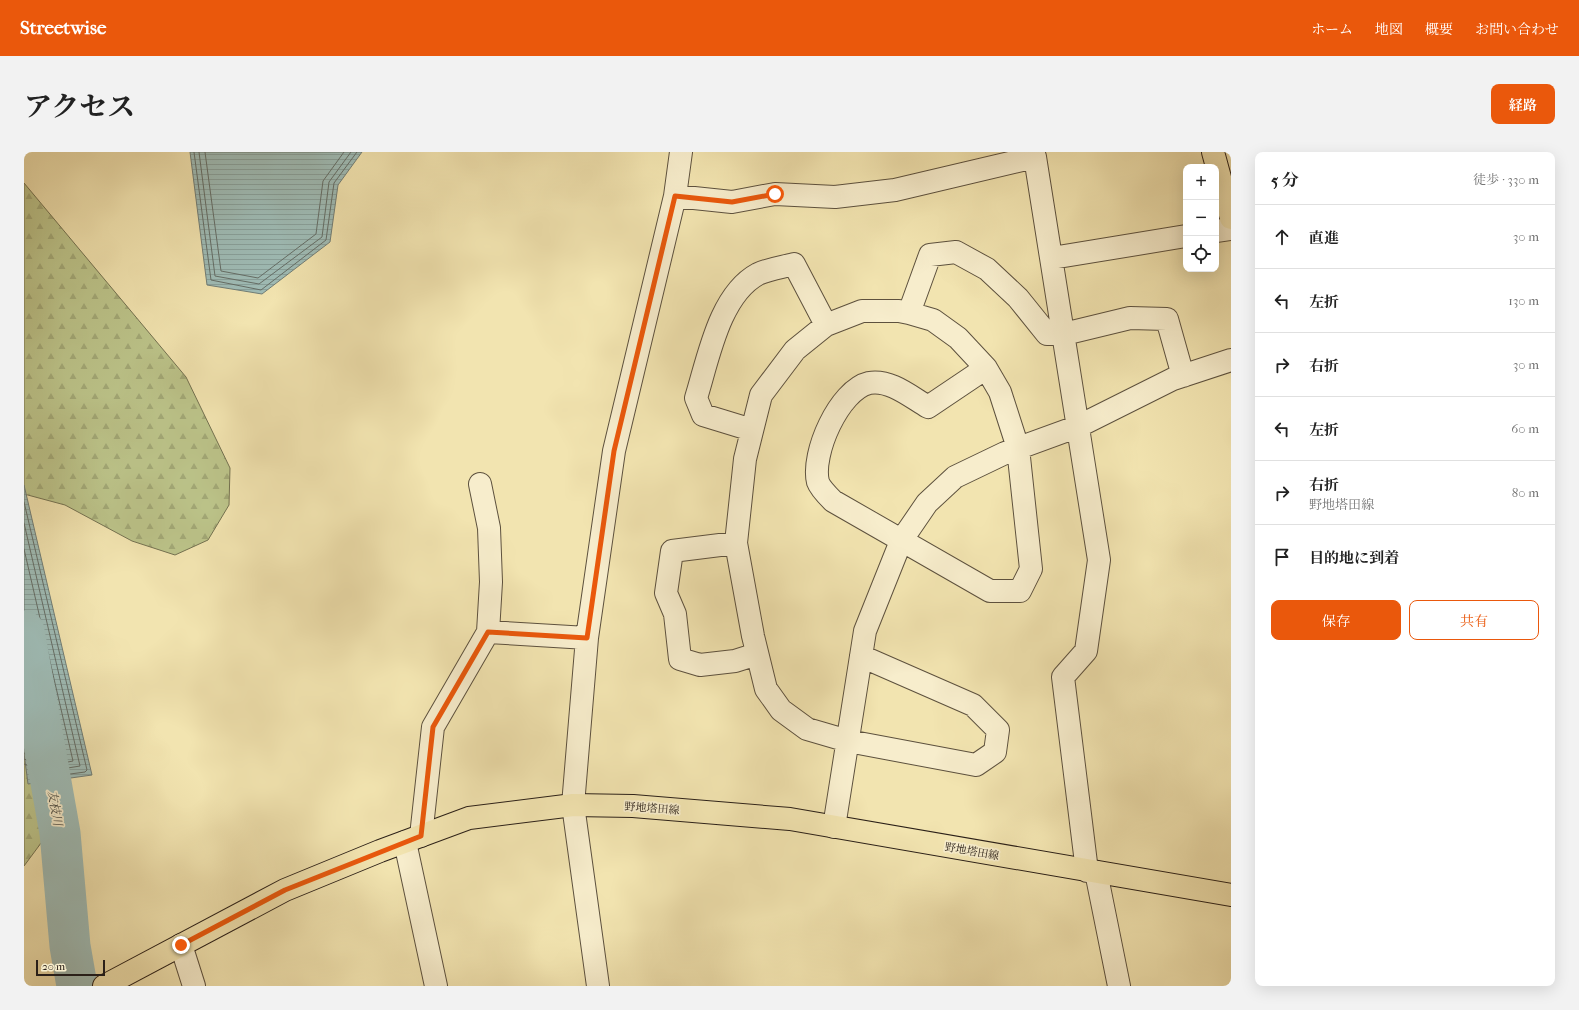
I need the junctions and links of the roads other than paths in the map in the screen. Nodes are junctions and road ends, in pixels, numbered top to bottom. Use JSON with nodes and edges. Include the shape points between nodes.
{"nodes":[{"id":1,"x":681,"y":152,"type":"edge"},
{"id":2,"x":1212,"y":152,"type":"edge"},
{"id":3,"x":675,"y":196,"type":"junction"},
{"id":4,"x":1231,"y":218,"type":"edge"},
{"id":5,"x":1231,"y":229,"type":"edge"},
{"id":6,"x":1219,"y":231,"type":"edge"},
{"id":7,"x":1183,"y":236,"type":"edge"},
{"id":8,"x":1052,"y":258,"type":"junction"},
{"id":9,"x":909,"y":313,"type":"junction"},
{"id":10,"x":826,"y":325,"type":"junction"},
{"id":11,"x":1064,"y":334,"type":"junction"},
{"id":12,"x":1231,"y":360,"type":"edge"},
{"id":13,"x":986,"y":368,"type":"junction"},
{"id":14,"x":1183,"y":376,"type":"junction"},
{"id":15,"x":1079,"y":426,"type":"junction"},
{"id":16,"x":752,"y":430,"type":"junction"},
{"id":17,"x":1018,"y":448,"type":"junction"},
{"id":18,"x":480,"y":484,"type":"dead end"},
{"id":19,"x":901,"y":541,"type":"junction"},
{"id":20,"x":736,"y":543,"type":"junction"},
{"id":21,"x":488,"y":632,"type":"junction"},
{"id":22,"x":587,"y":638,"type":"junction"},
{"id":23,"x":757,"y":654,"type":"junction"},
{"id":24,"x":861,"y":656,"type":"junction"},
{"id":25,"x":848,"y":741,"type":"junction"},
{"id":26,"x":573,"y":805,"type":"junction"},
{"id":27,"x":834,"y":827,"type":"junction"},
{"id":28,"x":413,"y":839,"type":"junction"},
{"id":29,"x":1092,"y":871,"type":"junction"},
{"id":30,"x":1231,"y":895,"type":"edge"},
{"id":31,"x":181,"y":945,"type":"junction"},
{"id":32,"x":109,"y":983,"type":"edge"},
{"id":33,"x":194,"y":986,"type":"edge"},
{"id":34,"x":436,"y":986,"type":"edge"},
{"id":35,"x":598,"y":986,"type":"edge"},
{"id":36,"x":1119,"y":986,"type":"edge"}],
"edges":[{"from":1,"to":3,"type":"street"},
{"from":2,"to":4,"type":"main road"},
{"from":3,"to":8,"type":"street","via":[[732,202],[775,194],[835,197],[894,190],[1036,157]]},
{"from":3,"to":22,"type":"street","via":[[614,451]]},
{"from":5,"to":6,"type":"street"},
{"from":7,"to":8,"type":"street"},
{"from":8,"to":11,"type":"street"},
{"from":9,"to":10,"type":"street","via":[[862,311]]},
{"from":9,"to":11,"type":"street","via":[[930,255],[956,252],[987,269],[1018,298],[1047,334]]},
{"from":9,"to":13,"type":"street","via":[[933,320],[958,338]]},
{"from":10,"to":16,"type":"street","via":[[794,350],[761,395]]},
{"from":10,"to":16,"type":"street","via":[[794,264],[758,274],[739,291],[722,316],[696,398],[703,415]]},
{"from":11,"to":14,"type":"street","via":[[1130,318],[1167,319]]},
{"from":11,"to":15,"type":"street"},
{"from":12,"to":14,"type":"street"},
{"from":13,"to":17,"type":"street","via":[[1000,392]]},
{"from":13,"to":19,"type":"street","via":[[928,406],[890,384],[869,383],[851,394],[833,416],[816,463],[818,483],[833,501]]},
{"from":14,"to":15,"type":"street"},
{"from":15,"to":17,"type":"street"},
{"from":15,"to":29,"type":"street","via":[[1098,560],[1086,651],[1063,676]]},
{"from":16,"to":20,"type":"street","via":[[745,460]]},
{"from":17,"to":19,"type":"street","via":[[955,477],[927,503]]},
{"from":17,"to":19,"type":"street","via":[[1031,569],[1020,591],[990,591]]},
{"from":18,"to":21,"type":"street","via":[[489,536],[491,582]]},
{"from":19,"to":24,"type":"street","via":[[865,630]]},
{"from":20,"to":23,"type":"street"},
{"from":20,"to":23,"type":"street","via":[[672,551],[666,593],[675,614],[680,659],[700,665],[735,661]]},
{"from":21,"to":22,"type":"street"},
{"from":21,"to":28,"type":"street","via":[[433,727]]},
{"from":22,"to":26,"type":"street"},
{"from":23,"to":25,"type":"street","via":[[766,688],[781,710],[808,729]]},
{"from":24,"to":25,"type":"street"},
{"from":24,"to":25,"type":"street","via":[[973,706],[998,730],[995,752],[976,765]]},
{"from":25,"to":27,"type":"street"},
{"from":26,"to":27,"type":"main road","name":"野地塔田線","via":[[633,806],[783,818]]},
{"from":26,"to":28,"type":"main road","name":"野地塔田線","via":[[470,818]]},
{"from":26,"to":35,"type":"street"},
{"from":27,"to":29,"type":"main road","name":"野地塔田線"},
{"from":28,"to":31,"type":"main road","name":"野地塔田線","via":[[285,890]]},
{"from":28,"to":34,"type":"street"},
{"from":29,"to":30,"type":"main road","name":"野地塔田線"},
{"from":29,"to":36,"type":"street"},
{"from":31,"to":32,"type":"main road","name":"野地塔田線"},
{"from":31,"to":33,"type":"street"}]}
